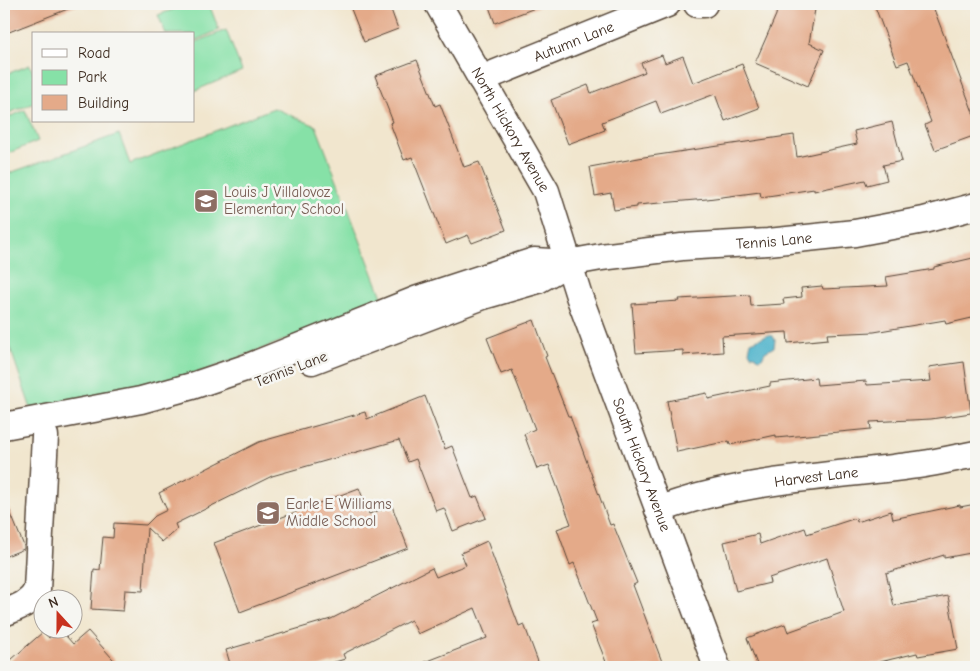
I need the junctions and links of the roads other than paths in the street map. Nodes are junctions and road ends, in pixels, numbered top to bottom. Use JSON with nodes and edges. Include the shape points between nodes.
{"nodes":[{"id":1,"x":438,"y":4,"type":"edge"},
{"id":2,"x":667,"y":4,"type":"edge"},
{"id":3,"x":697,"y":4,"type":"edge"},
{"id":4,"x":704,"y":4,"type":"edge"},
{"id":5,"x":480,"y":79,"type":"junction"},
{"id":6,"x":976,"y":206,"type":"edge"},
{"id":7,"x":568,"y":263,"type":"junction"},
{"id":8,"x":4,"y":426,"type":"edge"},
{"id":9,"x":45,"y":436,"type":"junction"},
{"id":10,"x":4,"y":443,"type":"edge"},
{"id":11,"x":976,"y":454,"type":"edge"},
{"id":12,"x":658,"y":510,"type":"junction"},
{"id":13,"x":4,"y":613,"type":"edge"},
{"id":14,"x":717,"y":667,"type":"edge"}],
"edges":[{"from":1,"to":5,"type":"street","name":"North Hickory Avenue"},
{"from":2,"to":5,"type":"street","name":"Autumn Lane"},
{"from":3,"to":4,"type":"street"},
{"from":5,"to":7,"type":"street","name":"North Hickory Avenue","via":[[546,191]]},
{"from":6,"to":7,"type":"street","name":"Tennis Lane","via":[[854,233],[648,250]]},
{"from":7,"to":8,"type":"street","name":"Tennis Lane","via":[[534,261],[477,278],[192,386],[141,400]]},
{"from":7,"to":9,"type":"street","name":"Tennis Lane","via":[[538,280],[423,317],[201,402],[147,417]]},
{"from":7,"to":12,"type":"street","name":"South Hickory Avenue"},
{"from":9,"to":10,"type":"street","name":"Tennis Lane"},
{"from":9,"to":13,"type":"street","via":[[37,590],[33,599]]},
{"from":11,"to":12,"type":"street","name":"Harvest Lane","via":[[740,489],[689,499]]},
{"from":12,"to":14,"type":"street","name":"South Hickory Avenue"}]}
